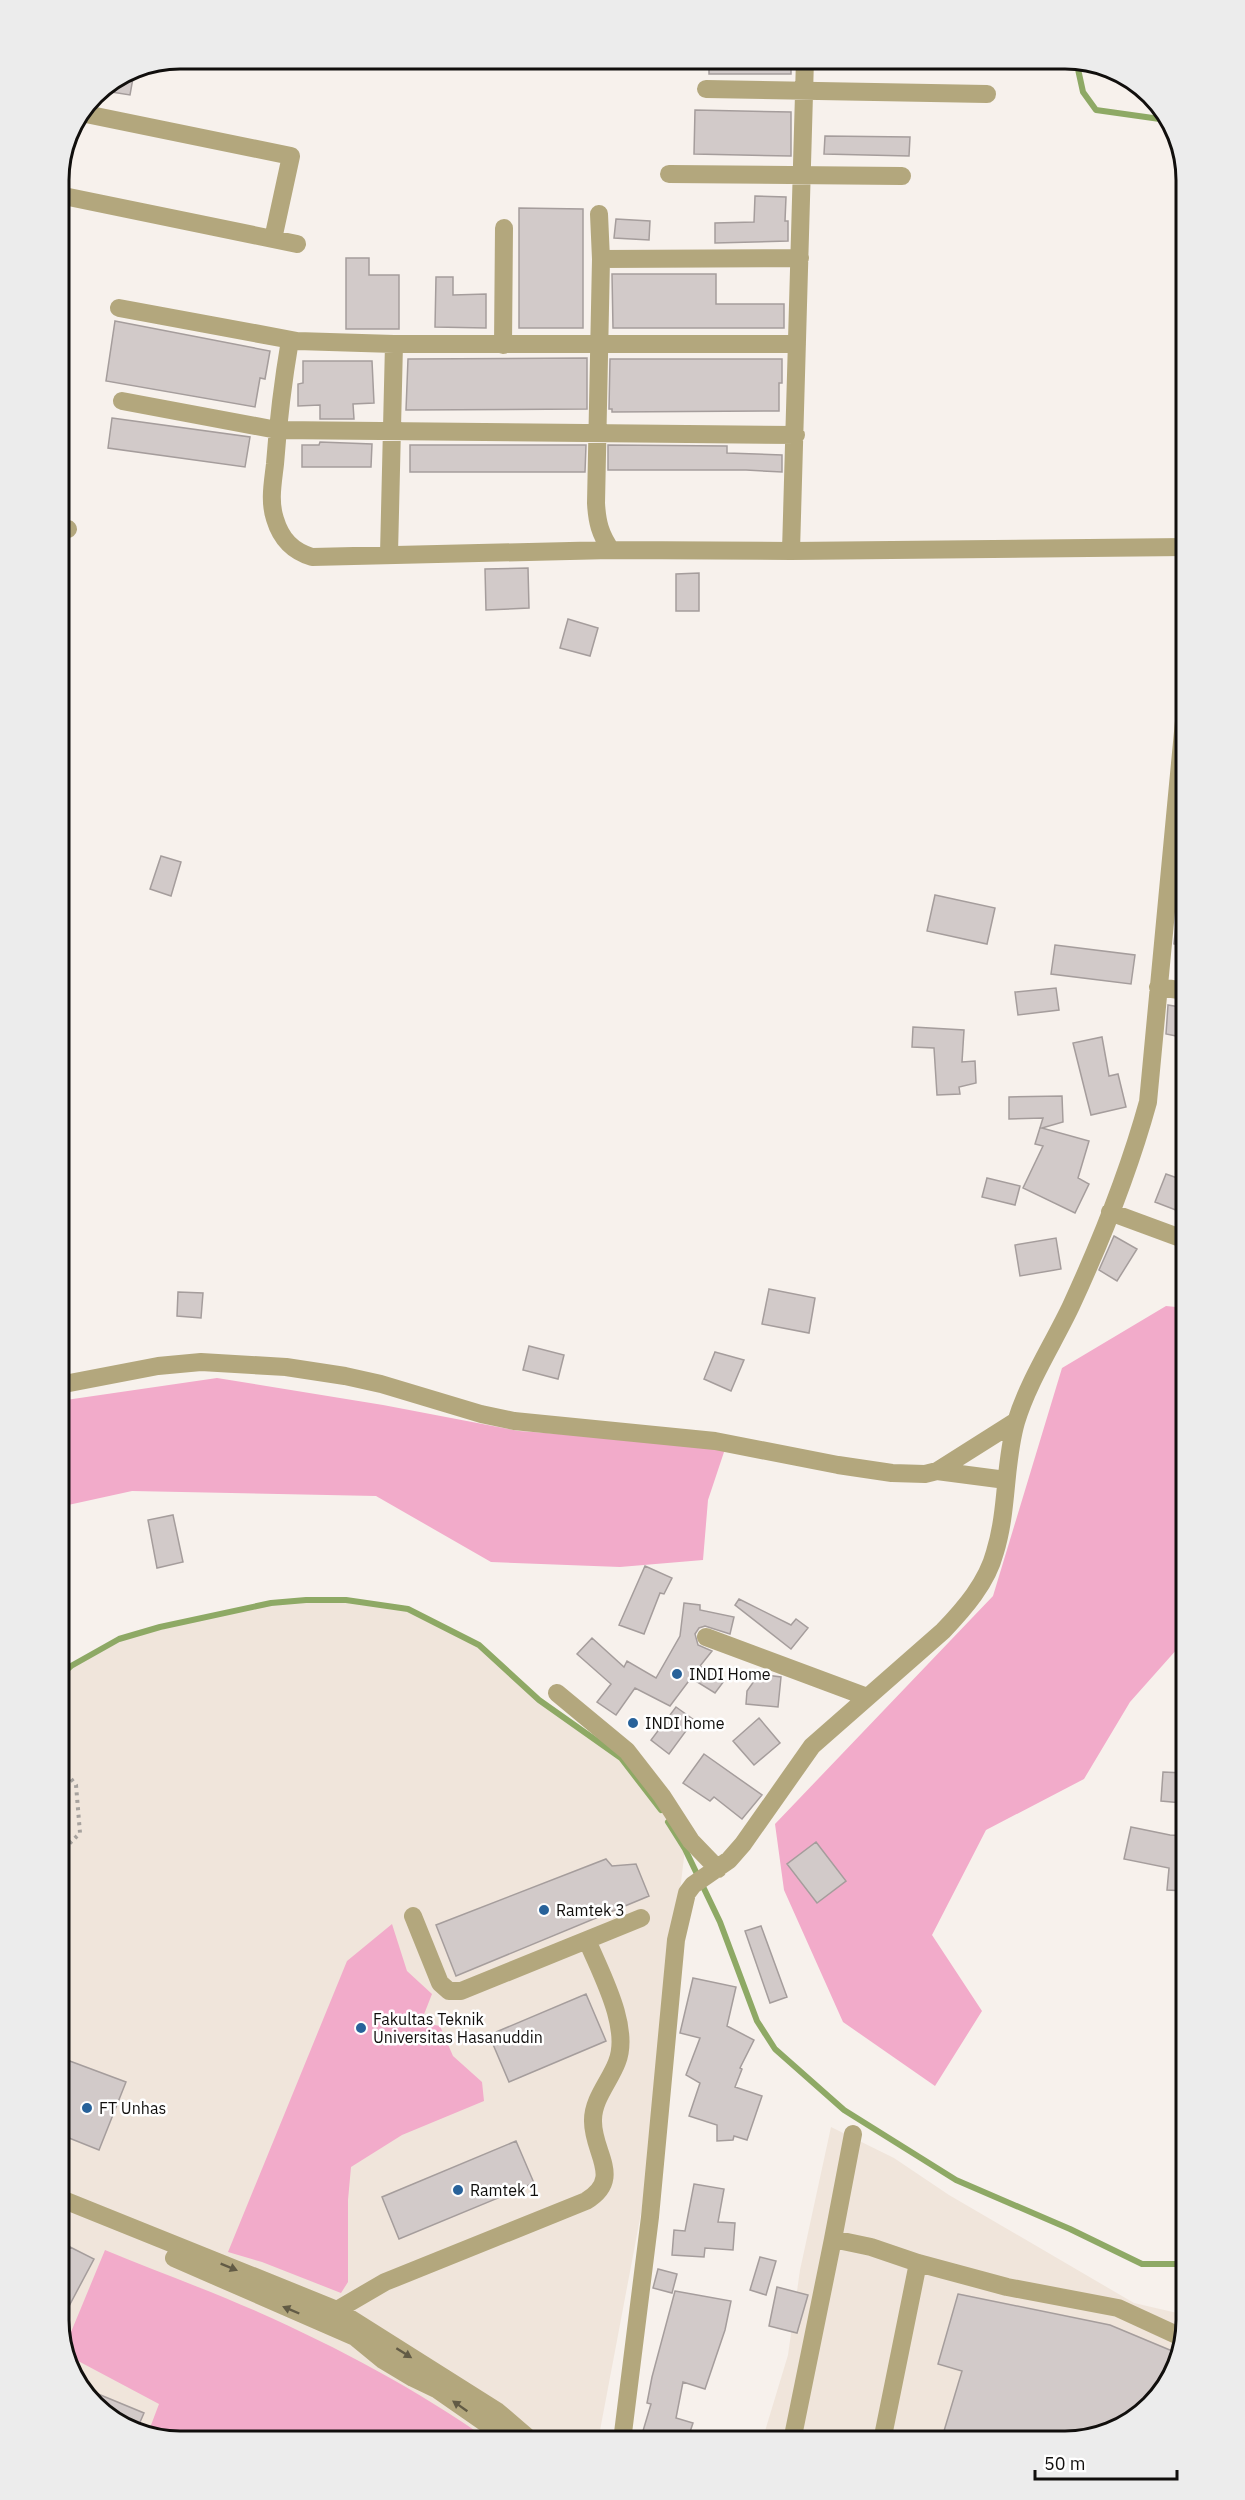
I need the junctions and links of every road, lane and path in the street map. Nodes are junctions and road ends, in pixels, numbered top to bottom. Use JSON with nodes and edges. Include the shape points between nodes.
{"nodes":[{"id":1,"x":805,"y":69,"type":"edge"},
{"id":2,"x":706,"y":89,"type":"dead end"},
{"id":3,"x":804,"y":91,"type":"junction"},
{"id":4,"x":987,"y":94,"type":"dead end"},
{"id":5,"x":90,"y":116,"type":"edge"},
{"id":6,"x":669,"y":174,"type":"dead end"},
{"id":7,"x":801,"y":175,"type":"junction"},
{"id":8,"x":902,"y":176,"type":"dead end"},
{"id":9,"x":69,"y":197,"type":"edge"},
{"id":10,"x":599,"y":214,"type":"dead end"},
{"id":11,"x":504,"y":228,"type":"dead end"},
{"id":12,"x":273,"y":239,"type":"junction"},
{"id":13,"x":297,"y":244,"type":"dead end"},
{"id":14,"x":800,"y":258,"type":"junction"},
{"id":15,"x":601,"y":259,"type":"junction"},
{"id":16,"x":119,"y":308,"type":"dead end"},
{"id":17,"x":290,"y":340,"type":"junction"},
{"id":18,"x":394,"y":344,"type":"junction"},
{"id":19,"x":797,"y":344,"type":"junction"},
{"id":20,"x":503,"y":345,"type":"junction"},
{"id":21,"x":599,"y":345,"type":"junction"},
{"id":22,"x":122,"y":401,"type":"dead end"},
{"id":23,"x":277,"y":430,"type":"junction"},
{"id":24,"x":391,"y":432,"type":"junction"},
{"id":25,"x":596,"y":432,"type":"junction"},
{"id":26,"x":796,"y":435,"type":"junction"},
{"id":27,"x":1176,"y":548,"type":"edge"},
{"id":28,"x":611,"y":550,"type":"junction"},
{"id":29,"x":791,"y":551,"type":"junction"},
{"id":30,"x":389,"y":554,"type":"junction"},
{"id":31,"x":1176,"y":850,"type":"edge"},
{"id":32,"x":1158,"y":987,"type":"junction"},
{"id":33,"x":1176,"y":990,"type":"edge"},
{"id":34,"x":1110,"y":1212,"type":"junction"},
{"id":35,"x":1176,"y":1236,"type":"edge"},
{"id":36,"x":69,"y":1383,"type":"edge"},
{"id":37,"x":1016,"y":1421,"type":"junction"},
{"id":38,"x":937,"y":1471,"type":"junction"},
{"id":39,"x":1006,"y":1480,"type":"junction"},
{"id":40,"x":706,"y":1637,"type":"dead end"},
{"id":41,"x":557,"y":1693,"type":"dead end"},
{"id":42,"x":867,"y":1697,"type":"junction"},
{"id":43,"x":69,"y":1777,"type":"edge"},
{"id":44,"x":69,"y":1844,"type":"edge"},
{"id":45,"x":706,"y":1876,"type":"junction"},
{"id":46,"x":413,"y":1916,"type":"dead end"},
{"id":47,"x":641,"y":1918,"type":"dead end"},
{"id":48,"x":587,"y":1940,"type":"junction"},
{"id":49,"x":853,"y":2134,"type":"dead end"},
{"id":50,"x":69,"y":2202,"type":"edge"},
{"id":51,"x":69,"y":2216,"type":"edge"},
{"id":52,"x":833,"y":2239,"type":"junction"},
{"id":53,"x":918,"y":2263,"type":"junction"},
{"id":54,"x":337,"y":2310,"type":"junction"},
{"id":55,"x":1175,"y":2334,"type":"edge"},
{"id":56,"x":494,"y":2431,"type":"edge"},
{"id":57,"x":520,"y":2431,"type":"edge"},
{"id":58,"x":623,"y":2431,"type":"edge"},
{"id":59,"x":794,"y":2431,"type":"edge"},
{"id":60,"x":884,"y":2431,"type":"edge"}],
"edges":[{"from":1,"to":3,"type":"street"},
{"from":2,"to":3,"type":"street"},
{"from":3,"to":4,"type":"street"},
{"from":3,"to":7,"type":"street"},
{"from":5,"to":12,"type":"street","via":[[291,156]]},
{"from":6,"to":7,"type":"street"},
{"from":7,"to":8,"type":"street"},
{"from":7,"to":14,"type":"street"},
{"from":9,"to":12,"type":"street"},
{"from":10,"to":15,"type":"street"},
{"from":11,"to":20,"type":"street"},
{"from":12,"to":13,"type":"street"},
{"from":14,"to":15,"type":"street"},
{"from":14,"to":19,"type":"street"},
{"from":15,"to":21,"type":"street"},
{"from":16,"to":17,"type":"street"},
{"from":17,"to":18,"type":"street"},
{"from":17,"to":23,"type":"street"},
{"from":18,"to":20,"type":"street"},
{"from":18,"to":24,"type":"street"},
{"from":19,"to":21,"type":"street"},
{"from":19,"to":26,"type":"street"},
{"from":20,"to":21,"type":"street"},
{"from":21,"to":25,"type":"street"},
{"from":22,"to":23,"type":"street"},
{"from":23,"to":24,"type":"street"},
{"from":23,"to":30,"type":"street","via":[[272,500],[275,519],[285,540],[297,553],[312,557]]},
{"from":24,"to":25,"type":"street"},
{"from":24,"to":30,"type":"street"},
{"from":25,"to":26,"type":"street"},
{"from":25,"to":28,"type":"street","via":[[598,525]]},
{"from":26,"to":29,"type":"street"},
{"from":27,"to":29,"type":"street"},
{"from":28,"to":29,"type":"street"},
{"from":28,"to":30,"type":"street"},
{"from":31,"to":32,"type":"street"},
{"from":32,"to":33,"type":"street"},
{"from":32,"to":34,"type":"street","via":[[1148,1102]]},
{"from":34,"to":35,"type":"street"},
{"from":34,"to":37,"type":"street"},
{"from":36,"to":38,"type":"street","via":[[201,1362],[285,1367],[354,1378],[514,1421],[715,1441],[892,1473]]},
{"from":37,"to":38,"type":"street"},
{"from":37,"to":39,"type":"street"},
{"from":38,"to":39,"type":"street"},
{"from":39,"to":42,"type":"street","via":[[995,1554],[977,1588],[943,1631]]},
{"from":40,"to":42,"type":"street"},
{"from":41,"to":45,"type":"street","via":[[627,1751],[691,1841]]},
{"from":42,"to":45,"type":"street","via":[[812,1746],[743,1844]]},
{"from":43,"to":44,"type":"path","via":[[76,1785],[80,1833]]},
{"from":45,"to":58,"type":"street","via":[[685,1902],[676,1940],[650,2217]]},
{"from":46,"to":48,"type":"street","via":[[440,1983],[449,1991],[461,1990]]},
{"from":47,"to":48,"type":"street"},
{"from":48,"to":54,"type":"street","via":[[617,2014],[621,2038],[618,2060],[593,2109],[592,2123],[605,2174],[599,2193],[385,2282]]},
{"from":49,"to":52,"type":"street"},
{"from":50,"to":54,"type":"street","one_way":true},
{"from":56,"to":51,"type":"street","one_way":true,"via":[[438,2390],[383,2360],[355,2337],[137,2241]]},
{"from":52,"to":53,"type":"street"},
{"from":52,"to":59,"type":"street"},
{"from":53,"to":55,"type":"street","via":[[1006,2287],[1118,2308]]},
{"from":53,"to":60,"type":"street"},
{"from":54,"to":57,"type":"street","one_way":true,"via":[[497,2411]]}]}
